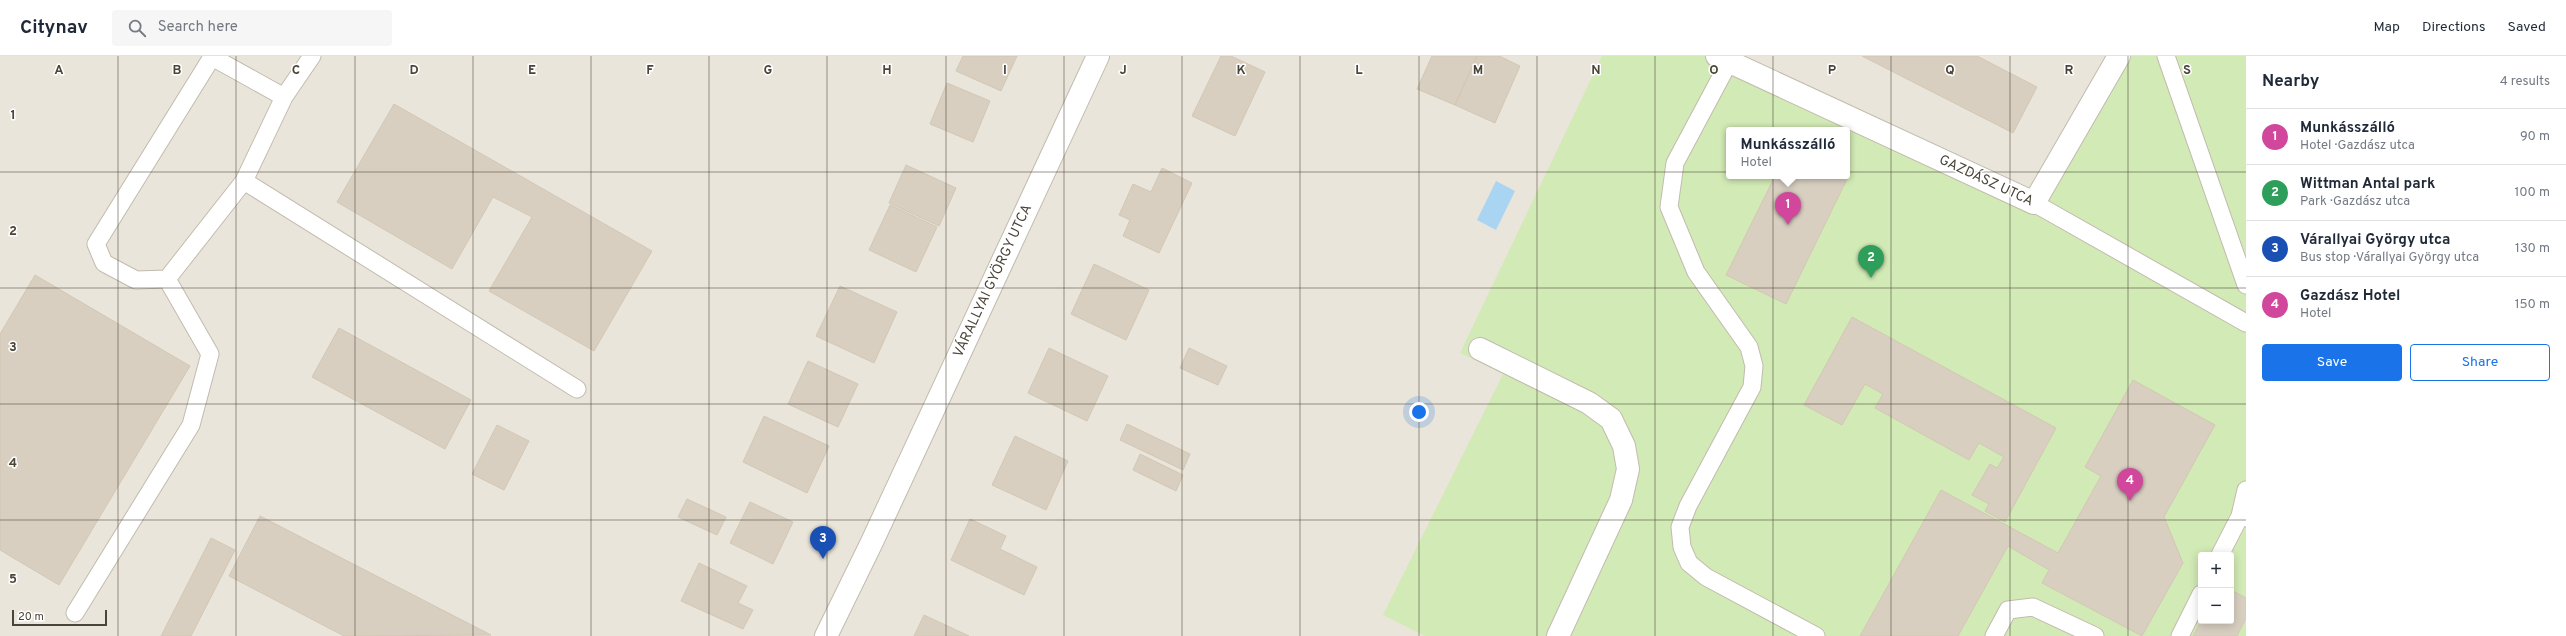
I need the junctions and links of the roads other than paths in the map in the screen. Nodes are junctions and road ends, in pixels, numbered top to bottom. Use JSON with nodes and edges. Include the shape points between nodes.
{"nodes":[{"id":1,"x":312,"y":56,"type":"edge"},
{"id":2,"x":1098,"y":56,"type":"edge"},
{"id":3,"x":2120,"y":56,"type":"edge"},
{"id":4,"x":2166,"y":56,"type":"edge"},
{"id":5,"x":217,"y":58,"type":"edge"},
{"id":6,"x":1723,"y":59,"type":"edge"},
{"id":7,"x":284,"y":97,"type":"junction"},
{"id":8,"x":244,"y":181,"type":"junction"},
{"id":9,"x":2034,"y":203,"type":"junction"},
{"id":10,"x":167,"y":279,"type":"junction"},
{"id":11,"x":2246,"y":285,"type":"edge"},
{"id":12,"x":2246,"y":324,"type":"edge"},
{"id":13,"x":1480,"y":349,"type":"dead end"},
{"id":14,"x":577,"y":389,"type":"dead end"},
{"id":15,"x":2246,"y":490,"type":"edge"},
{"id":16,"x":2243,"y":517,"type":"edge"},
{"id":17,"x":2222,"y":552,"type":"edge"},
{"id":18,"x":2198,"y":600,"type":"edge"},
{"id":19,"x":75,"y":613,"type":"dead end"},
{"id":20,"x":826,"y":636,"type":"edge"},
{"id":21,"x":1558,"y":636,"type":"edge"},
{"id":22,"x":1816,"y":636,"type":"edge"},
{"id":23,"x":1994,"y":636,"type":"edge"},
{"id":24,"x":2095,"y":636,"type":"edge"},
{"id":25,"x":2180,"y":636,"type":"edge"}],
"edges":[{"from":1,"to":7,"type":"lane"},
{"from":2,"to":20,"type":"street","name":"VÁRALLYAI GYÖRGY UTCA"},
{"from":3,"to":9,"type":"street"},
{"from":4,"to":11,"type":"lane"},
{"from":5,"to":7,"type":"lane"},
{"from":5,"to":10,"type":"lane","via":[[96,244],[104,263],[136,280]]},
{"from":6,"to":9,"type":"street","name":"GAZDÁSZ UTCA"},
{"from":6,"to":22,"type":"lane","via":[[1675,162],[1669,207],[1696,272],[1749,347],[1753,373],[1752,387],[1688,506],[1680,527],[1682,547],[1689,563],[1706,577]]},
{"from":7,"to":8,"type":"lane"},
{"from":8,"to":10,"type":"lane"},
{"from":8,"to":14,"type":"lane"},
{"from":9,"to":12,"type":"lane","name":"GAZDÁSZ UTCA"},
{"from":10,"to":19,"type":"lane","via":[[210,354],[191,425]]},
{"from":13,"to":21,"type":"street","via":[[1589,403],[1611,419],[1624,446],[1628,469],[1621,500]]},
{"from":15,"to":16,"type":"lane"},
{"from":16,"to":17,"type":"lane"},
{"from":18,"to":25,"type":"lane"},
{"from":23,"to":24,"type":"lane","via":[[2008,610],[2033,607]]}]}
